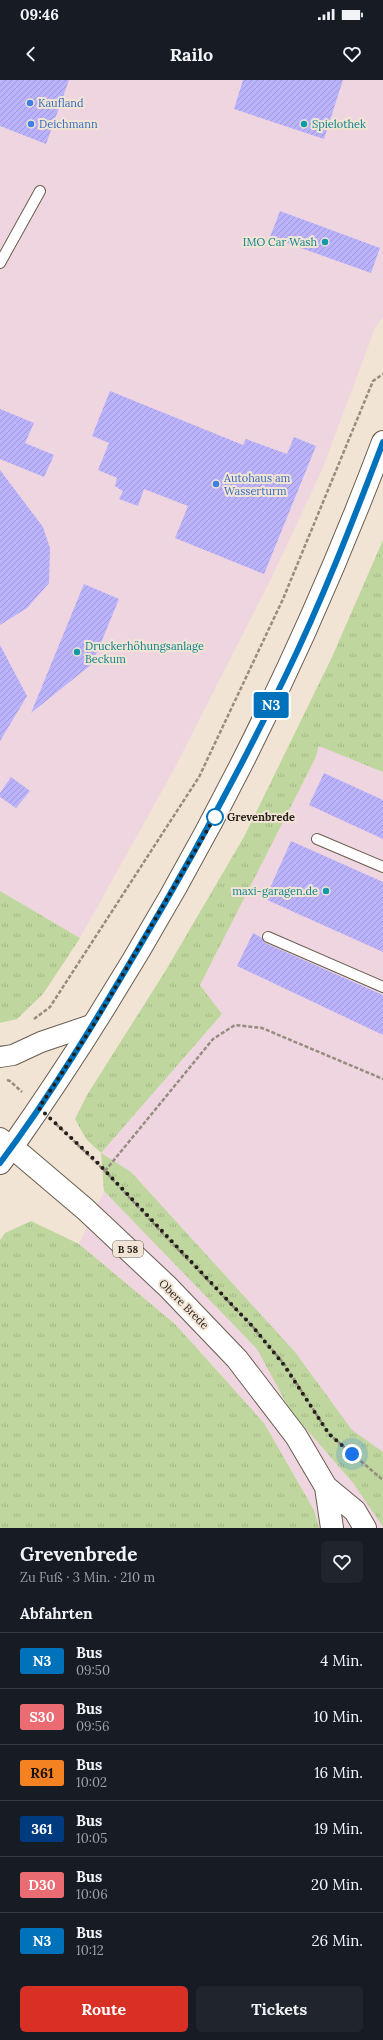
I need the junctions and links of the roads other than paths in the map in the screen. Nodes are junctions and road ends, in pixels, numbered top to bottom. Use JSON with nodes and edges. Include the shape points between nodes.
{"nodes":[{"id":1,"x":40,"y":191,"type":"dead end"},
{"id":2,"x":0,"y":263,"type":"edge"},
{"id":3,"x":383,"y":442,"type":"edge"},
{"id":4,"x":378,"y":469,"type":"edge"},
{"id":5,"x":317,"y":839,"type":"dead end"},
{"id":6,"x":383,"y":867,"type":"edge"},
{"id":7,"x":268,"y":937,"type":"dead end"},
{"id":8,"x":383,"y":987,"type":"edge"},
{"id":9,"x":94,"y":1024,"type":"junction"},
{"id":10,"x":0,"y":1057,"type":"edge"},
{"id":11,"x":4,"y":1149,"type":"edge"},
{"id":12,"x":326,"y":1487,"type":"junction"},
{"id":13,"x":332,"y":1528,"type":"edge"},
{"id":14,"x":365,"y":1528,"type":"edge"}],
"edges":[{"from":1,"to":2,"type":"lane"},
{"from":3,"to":4,"type":"main road"},
{"from":4,"to":9,"type":"main road","via":[[315,612],[252,743],[191,861]]},
{"from":5,"to":6,"type":"lane"},
{"from":7,"to":8,"type":"lane"},
{"from":9,"to":10,"type":"street","via":[[41,1042],[13,1055]]},
{"from":9,"to":11,"type":"main road","via":[[39,1108]]},
{"from":11,"to":12,"type":"main road","name":"Obere Brede","number":"B 58","via":[[85,1209],[168,1287],[238,1359],[296,1436]]},
{"from":12,"to":13,"type":"main road","name":"Obere Brede","number":"B 58"},
{"from":12,"to":14,"type":"main road","name":"Obere Brede","number":"B 58","via":[[354,1511]]}]}
